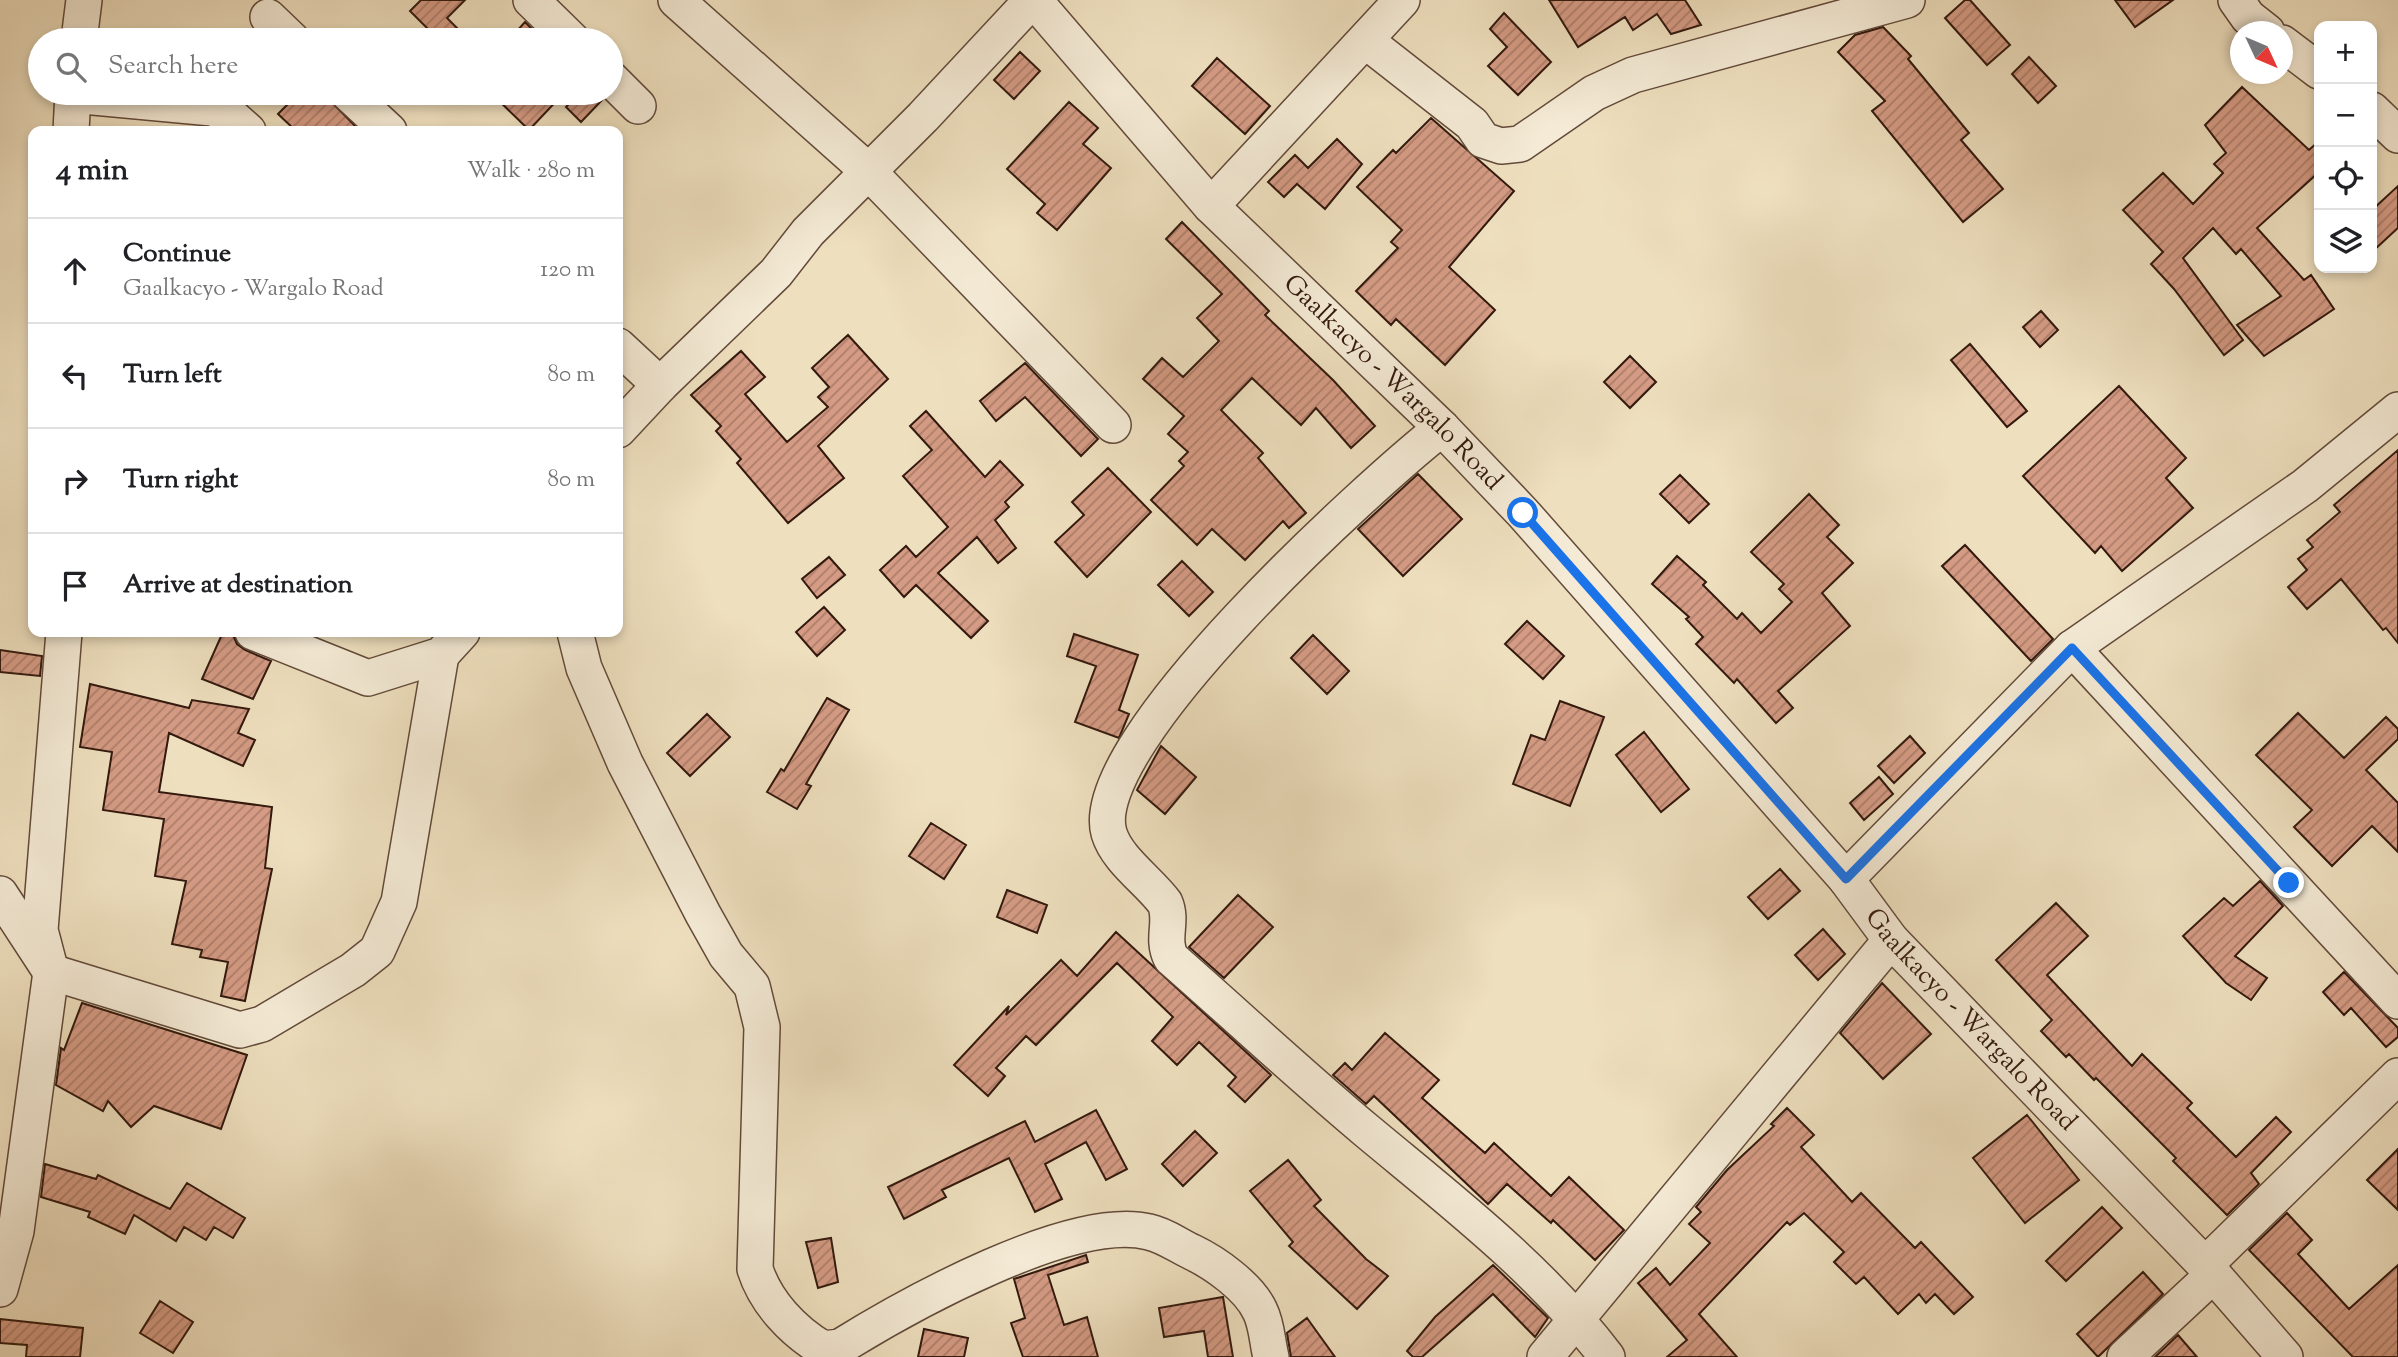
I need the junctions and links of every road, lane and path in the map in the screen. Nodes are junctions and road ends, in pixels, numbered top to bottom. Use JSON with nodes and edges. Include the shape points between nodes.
{"nodes":[{"id":1,"x":84,"y":0,"type":"edge"},
{"id":2,"x":531,"y":0,"type":"edge"},
{"id":3,"x":676,"y":0,"type":"edge"},
{"id":4,"x":1033,"y":0,"type":"edge"},
{"id":5,"x":1402,"y":0,"type":"edge"},
{"id":6,"x":1907,"y":0,"type":"edge"},
{"id":7,"x":2236,"y":0,"type":"edge"},
{"id":8,"x":2253,"y":21,"type":"edge"},
{"id":9,"x":80,"y":28,"type":"edge"},
{"id":10,"x":560,"y":28,"type":"edge"},
{"id":11,"x":1366,"y":41,"type":"junction"},
{"id":12,"x":2293,"y":51,"type":"edge"},
{"id":13,"x":2314,"y":67,"type":"edge"},
{"id":14,"x":623,"y":91,"type":"edge"},
{"id":15,"x":72,"y":105,"type":"edge"},
{"id":16,"x":182,"y":105,"type":"edge"},
{"id":17,"x":361,"y":105,"type":"edge"},
{"id":18,"x":638,"y":106,"type":"dead end"},
{"id":19,"x":2377,"y":115,"type":"edge"},
{"id":20,"x":71,"y":126,"type":"edge"},
{"id":21,"x":242,"y":126,"type":"edge"},
{"id":22,"x":384,"y":126,"type":"edge"},
{"id":23,"x":2398,"y":135,"type":"edge"},
{"id":24,"x":867,"y":170,"type":"junction"},
{"id":25,"x":1211,"y":206,"type":"junction"},
{"id":26,"x":623,"y":351,"type":"edge"},
{"id":27,"x":660,"y":385,"type":"junction"},
{"id":28,"x":2398,"y":410,"type":"edge"},
{"id":29,"x":623,"y":425,"type":"edge"},
{"id":30,"x":1113,"y":425,"type":"dead end"},
{"id":31,"x":1442,"y":428,"type":"junction"},
{"id":32,"x":64,"y":637,"type":"edge"},
{"id":33,"x":266,"y":637,"type":"edge"},
{"id":34,"x":576,"y":637,"type":"edge"},
{"id":35,"x":452,"y":643,"type":"edge"},
{"id":36,"x":2072,"y":648,"type":"junction"},
{"id":37,"x":1846,"y":879,"type":"junction"},
{"id":38,"x":0,"y":894,"type":"edge"},
{"id":39,"x":1891,"y":940,"type":"junction"},
{"id":40,"x":51,"y":972,"type":"junction"},
{"id":41,"x":2398,"y":1001,"type":"edge"},
{"id":42,"x":2398,"y":1076,"type":"edge"},
{"id":43,"x":2209,"y":1270,"type":"junction"},
{"id":44,"x":0,"y":1289,"type":"edge"},
{"id":45,"x":1578,"y":1319,"type":"junction"},
{"id":46,"x":1271,"y":1357,"type":"edge"},
{"id":47,"x":1545,"y":1357,"type":"edge"},
{"id":48,"x":1606,"y":1357,"type":"edge"},
{"id":49,"x":2125,"y":1357,"type":"edge"},
{"id":50,"x":2284,"y":1357,"type":"edge"}],
"edges":[{"from":1,"to":9,"type":"street"},
{"from":2,"to":10,"type":"street"},
{"from":3,"to":24,"type":"street"},
{"from":4,"to":24,"type":"street"},
{"from":4,"to":25,"type":"street","name":"Gaalkacyo - Wargalo Road"},
{"from":5,"to":11,"type":"street"},
{"from":6,"to":11,"type":"street","via":[[1633,75],[1594,93],[1520,144],[1501,146],[1483,140],[1472,124]]},
{"from":7,"to":8,"type":"street"},
{"from":11,"to":25,"type":"street"},
{"from":12,"to":13,"type":"street"},
{"from":14,"to":18,"type":"street"},
{"from":15,"to":20,"type":"street"},
{"from":16,"to":21,"type":"street","via":[[212,108]]},
{"from":17,"to":22,"type":"street"},
{"from":19,"to":23,"type":"street"},
{"from":24,"to":27,"type":"street","via":[[776,273]]},
{"from":24,"to":30,"type":"street"},
{"from":25,"to":31,"type":"street","name":"Gaalkacyo - Wargalo Road"},
{"from":26,"to":27,"type":"street"},
{"from":27,"to":29,"type":"street"},
{"from":28,"to":36,"type":"street","via":[[2305,486]]},
{"from":31,"to":37,"type":"street","name":"Gaalkacyo - Wargalo Road","via":[[1523,513]]},
{"from":31,"to":45,"type":"street","via":[[1290,565],[1169,701],[1112,789],[1109,834],[1165,903],[1169,912],[1166,947],[1171,958],[1494,1237]]},
{"from":32,"to":40,"type":"street","via":[[40,930]]},
{"from":33,"to":35,"type":"street","via":[[368,678]]},
{"from":34,"to":46,"type":"street","via":[[584,668],[625,763],[703,914],[757,998],[762,1027],[755,1269],[761,1288],[788,1322],[823,1349],[840,1347],[928,1297],[1064,1238],[1123,1230],[1149,1232],[1206,1259],[1247,1293],[1263,1318]]},
{"from":35,"to":40,"type":"street","via":[[399,902],[377,951],[262,1024],[240,1030]]},
{"from":36,"to":37,"type":"street"},
{"from":36,"to":41,"type":"street"},
{"from":37,"to":39,"type":"street","name":"Gaalkacyo - Wargalo Road"},
{"from":38,"to":40,"type":"street"},
{"from":39,"to":43,"type":"street","name":"Gaalkacyo - Wargalo Road"},
{"from":39,"to":45,"type":"street"},
{"from":40,"to":44,"type":"street","via":[[16,1231]]},
{"from":42,"to":43,"type":"street"},
{"from":43,"to":49,"type":"street"},
{"from":43,"to":50,"type":"street","name":"Gaalkacyo - Wargalo Road"},
{"from":45,"to":47,"type":"street"},
{"from":45,"to":48,"type":"street"}]}
